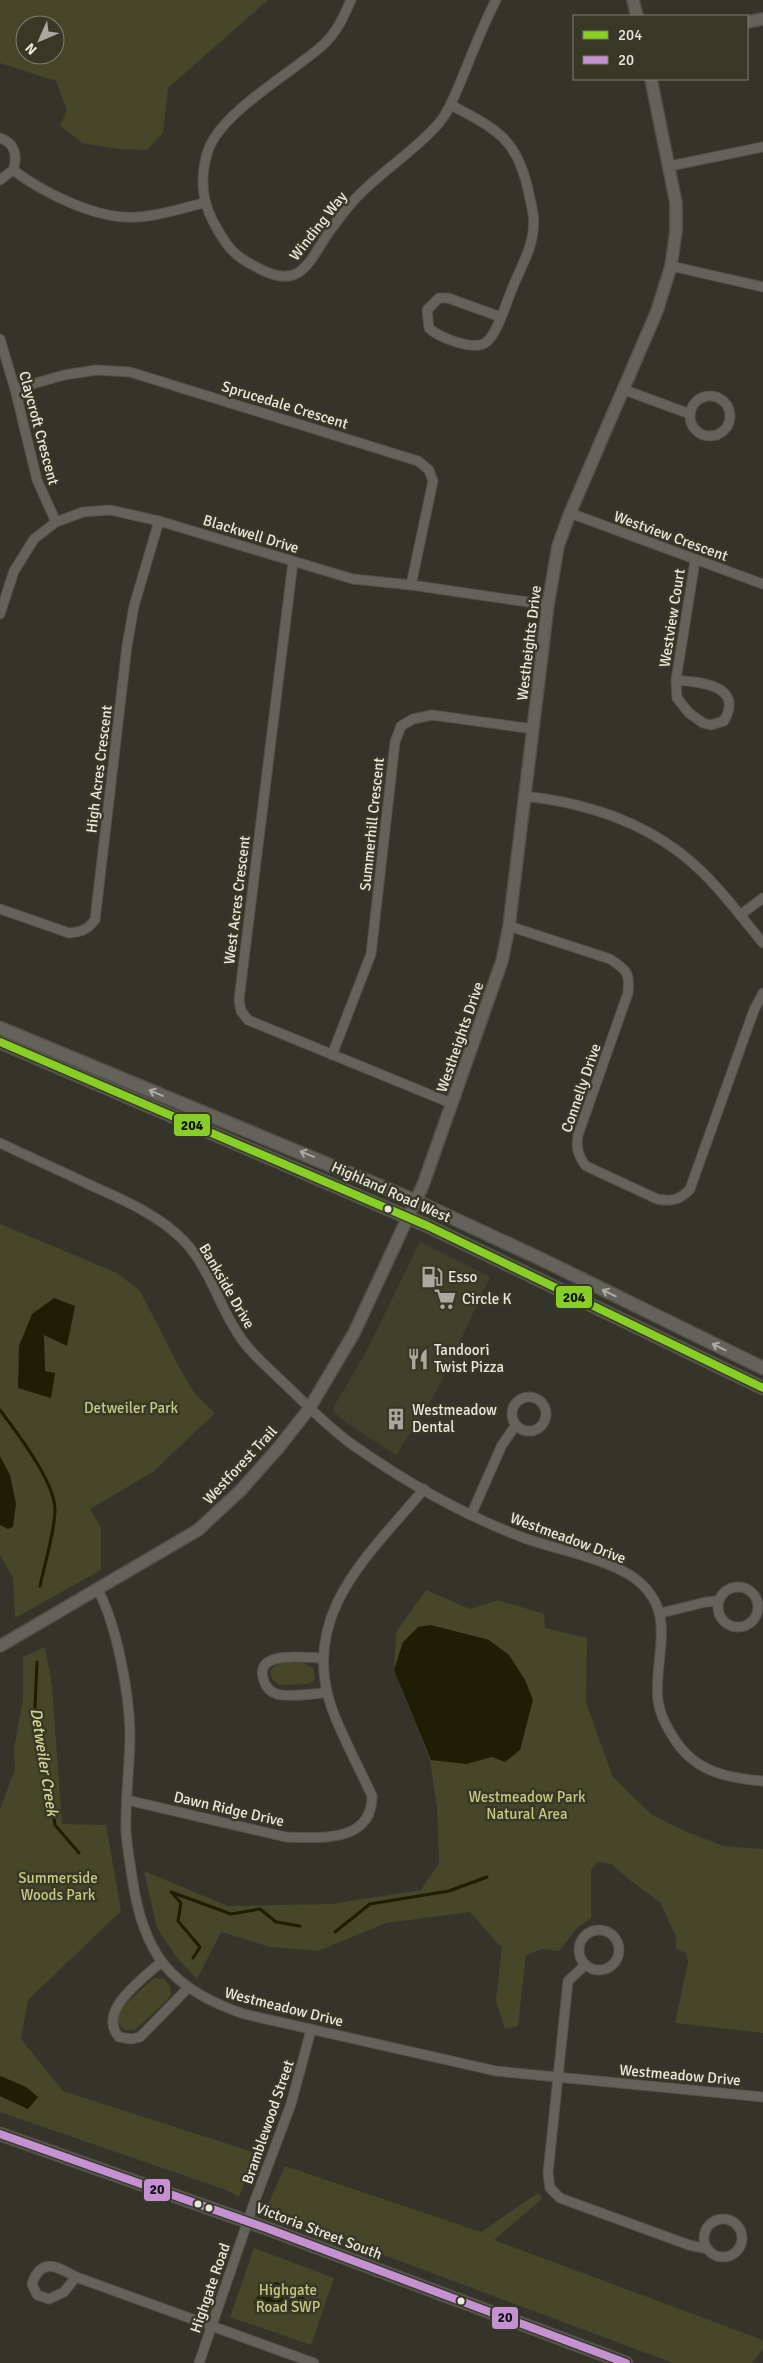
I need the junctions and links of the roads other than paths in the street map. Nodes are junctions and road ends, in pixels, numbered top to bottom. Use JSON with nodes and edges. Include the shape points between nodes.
{"nodes":[{"id":1,"x":351,"y":0,"type":"edge"},
{"id":2,"x":496,"y":0,"type":"edge"},
{"id":3,"x":633,"y":0,"type":"edge"},
{"id":4,"x":636,"y":15,"type":"edge"},
{"id":5,"x":763,"y":18,"type":"edge"},
{"id":6,"x":748,"y":22,"type":"edge"},
{"id":7,"x":651,"y":80,"type":"edge"},
{"id":8,"x":451,"y":105,"type":"junction"},
{"id":9,"x":0,"y":138,"type":"edge"},
{"id":10,"x":763,"y":147,"type":"edge"},
{"id":11,"x":670,"y":166,"type":"junction"},
{"id":12,"x":13,"y":170,"type":"junction"},
{"id":13,"x":0,"y":180,"type":"edge"},
{"id":14,"x":204,"y":202,"type":"junction"},
{"id":15,"x":670,"y":266,"type":"junction"},
{"id":16,"x":763,"y":287,"type":"edge"},
{"id":17,"x":501,"y":317,"type":"junction"},
{"id":18,"x":0,"y":340,"type":"edge"},
{"id":19,"x":622,"y":388,"type":"junction"},
{"id":20,"x":15,"y":389,"type":"junction"},
{"id":21,"x":690,"y":414,"type":"junction"},
{"id":22,"x":570,"y":513,"type":"junction"},
{"id":23,"x":159,"y":520,"type":"junction"},
{"id":24,"x":56,"y":522,"type":"junction"},
{"id":25,"x":695,"y":561,"type":"junction"},
{"id":26,"x":293,"y":562,"type":"junction"},
{"id":27,"x":763,"y":584,"type":"edge"},
{"id":28,"x":411,"y":585,"type":"junction"},
{"id":29,"x":548,"y":605,"type":"junction"},
{"id":30,"x":0,"y":614,"type":"edge"},
{"id":31,"x":676,"y":680,"type":"junction"},
{"id":32,"x":534,"y":729,"type":"junction"},
{"id":33,"x":524,"y":796,"type":"junction"},
{"id":34,"x":763,"y":898,"type":"edge"},
{"id":35,"x":0,"y":909,"type":"edge"},
{"id":36,"x":740,"y":915,"type":"junction"},
{"id":37,"x":509,"y":926,"type":"junction"},
{"id":38,"x":763,"y":943,"type":"edge"},
{"id":39,"x":763,"y":993,"type":"edge"},
{"id":40,"x":0,"y":1028,"type":"edge"},
{"id":41,"x":0,"y":1042,"type":"edge"},
{"id":42,"x":332,"y":1055,"type":"junction"},
{"id":43,"x":453,"y":1104,"type":"junction"},
{"id":44,"x":0,"y":1144,"type":"edge"},
{"id":45,"x":416,"y":1201,"type":"junction"},
{"id":46,"x":409,"y":1217,"type":"junction"},
{"id":47,"x":763,"y":1368,"type":"edge"},
{"id":48,"x":763,"y":1388,"type":"edge"},
{"id":49,"x":309,"y":1409,"type":"junction"},
{"id":50,"x":516,"y":1425,"type":"dead end"},
{"id":51,"x":424,"y":1489,"type":"junction"},
{"id":52,"x":471,"y":1515,"type":"junction"},
{"id":53,"x":98,"y":1590,"type":"junction"},
{"id":54,"x":718,"y":1601,"type":"junction"},
{"id":55,"x":661,"y":1613,"type":"junction"},
{"id":56,"x":0,"y":1646,"type":"edge"},
{"id":57,"x":323,"y":1658,"type":"junction"},
{"id":58,"x":328,"y":1693,"type":"junction"},
{"id":59,"x":763,"y":1781,"type":"edge"},
{"id":60,"x":127,"y":1800,"type":"junction"},
{"id":61,"x":161,"y":1962,"type":"junction"},
{"id":62,"x":585,"y":1965,"type":"junction"},
{"id":63,"x":188,"y":1988,"type":"junction"},
{"id":64,"x":311,"y":2030,"type":"junction"},
{"id":65,"x":558,"y":2077,"type":"junction"},
{"id":66,"x":763,"y":2097,"type":"edge"},
{"id":67,"x":0,"y":2134,"type":"edge"},
{"id":68,"x":248,"y":2222,"type":"junction"},
{"id":69,"x":708,"y":2249,"type":"junction"},
{"id":70,"x":76,"y":2277,"type":"junction"},
{"id":71,"x":212,"y":2326,"type":"junction"},
{"id":72,"x":199,"y":2363,"type":"edge"},
{"id":73,"x":314,"y":2363,"type":"edge"},
{"id":74,"x":626,"y":2363,"type":"edge"}],
"edges":[{"from":1,"to":14,"type":"street","name":"Winding Way","via":[[341,22],[324,44],[227,121],[213,138],[203,171]]},
{"from":2,"to":8,"type":"street","name":"Winding Way"},
{"from":3,"to":4,"type":"street"},
{"from":5,"to":6,"type":"street"},
{"from":7,"to":11,"type":"street","name":"Westheights Drive"},
{"from":8,"to":14,"type":"street","name":"Winding Way","via":[[418,145],[354,200],[309,265],[296,274],[280,277],[244,261],[228,245]]},
{"from":8,"to":17,"type":"street","via":[[505,139],[525,172],[534,233]]},
{"from":9,"to":12,"type":"street","via":[[14,149],[16,163]]},
{"from":10,"to":11,"type":"street"},
{"from":11,"to":15,"type":"street","name":"Westheights Drive","via":[[676,203],[676,231]]},
{"from":12,"to":13,"type":"street"},
{"from":12,"to":14,"type":"street","via":[[36,187],[94,211],[119,217],[154,215]]},
{"from":15,"to":16,"type":"street"},
{"from":15,"to":19,"type":"street","name":"Westheights Drive","via":[[657,311]]},
{"from":17,"to":17,"type":"street","via":[[448,298],[439,298],[431,304],[426,317],[435,334],[474,347],[492,336]]},
{"from":18,"to":20,"type":"street","name":"Claycroft Crescent"},
{"from":19,"to":21,"type":"street"},
{"from":19,"to":22,"type":"street","name":"Westheights Drive"},
{"from":20,"to":24,"type":"street","name":"Claycroft Crescent","via":[[37,480]]},
{"from":20,"to":28,"type":"street","name":"Sprucedale Crescent","via":[[96,370],[130,372],[418,461],[429,470],[433,481]]},
{"from":21,"to":21,"type":"street","via":[[694,429],[704,436],[714,436],[723,431],[730,420],[722,401],[711,396],[695,403]]},
{"from":22,"to":25,"type":"street","name":"Westview Crescent"},
{"from":22,"to":29,"type":"street","name":"Westheights Drive","via":[[558,546]]},
{"from":23,"to":24,"type":"street","name":"Blackwell Drive","via":[[110,510],[83,512]]},
{"from":23,"to":26,"type":"street","name":"Blackwell Drive"},
{"from":23,"to":35,"type":"street","name":"High Acres Crescent","via":[[134,606],[127,646],[95,920],[88,929],[69,933]]},
{"from":24,"to":30,"type":"street","name":"Blackwell Drive","via":[[34,539],[14,571]]},
{"from":25,"to":27,"type":"street","name":"Westview Crescent"},
{"from":25,"to":31,"type":"street","name":"Westview Court"},
{"from":26,"to":28,"type":"street","name":"Blackwell Drive","via":[[353,579]]},
{"from":26,"to":42,"type":"street","name":"West Acres Crescent","via":[[239,1000],[241,1011],[248,1020]]},
{"from":28,"to":29,"type":"street","name":"Blackwell Drive"},
{"from":29,"to":32,"type":"street","name":"Westheights Drive"},
{"from":31,"to":31,"type":"street","name":"Westview Court","via":[[677,698],[689,713],[711,725],[724,721],[731,710],[729,699],[722,690],[697,682]]},
{"from":32,"to":33,"type":"street","name":"Westheights Drive"},
{"from":32,"to":42,"type":"street","name":"Summerhill Crescent","via":[[432,714],[401,726],[393,755],[371,954]]},
{"from":33,"to":36,"type":"street","via":[[590,807],[642,829],[671,845],[699,868]]},
{"from":33,"to":37,"type":"street","name":"Westheights Drive"},
{"from":34,"to":36,"type":"street"},
{"from":36,"to":38,"type":"street"},
{"from":37,"to":39,"type":"street","name":"Connelly Drive","via":[[610,959],[623,968],[629,978],[628,994],[576,1146],[586,1166],[657,1199],[669,1202],[682,1197],[690,1189],[754,1010]]},
{"from":37,"to":43,"type":"street","name":"Westheights Drive","via":[[502,961]]},
{"from":45,"to":40,"type":"main road","name":"Highland Road West","one_way":true},
{"from":41,"to":46,"type":"main road","name":"Highland Road West"},
{"from":42,"to":43,"type":"street","name":"West Acres Crescent"},
{"from":43,"to":45,"type":"street","name":"Westheights Drive"},
{"from":44,"to":49,"type":"street","name":"Bankside Drive","via":[[116,1196],[171,1229],[195,1254],[235,1330],[249,1349]]},
{"from":45,"to":46,"type":"street","name":"Westheights Drive"},
{"from":47,"to":45,"type":"main road","name":"Highland Road West","one_way":true},
{"from":46,"to":48,"type":"main road","name":"Highland Road West"},
{"from":46,"to":49,"type":"street","name":"Westforest Trail","via":[[354,1333]]},
{"from":49,"to":51,"type":"street","name":"Westmeadow Drive","via":[[350,1444]]},
{"from":49,"to":53,"type":"street","name":"Westforest Trail","via":[[241,1490],[198,1530]]},
{"from":50,"to":52,"type":"street","via":[[502,1444]]},
{"from":51,"to":52,"type":"street","name":"Westmeadow Drive"},
{"from":51,"to":57,"type":"street","name":"Dawn Ridge Drive","via":[[346,1584],[328,1623]]},
{"from":52,"to":55,"type":"street","name":"Westmeadow Drive","via":[[529,1539],[620,1569],[638,1580]]},
{"from":53,"to":56,"type":"street","name":"Westforest Trail"},
{"from":53,"to":60,"type":"street","name":"Westmeadow Drive","via":[[108,1610],[127,1698],[130,1732]]},
{"from":54,"to":54,"type":"street","via":[[719,1615],[732,1626],[746,1625],[756,1617],[757,1600],[746,1588],[725,1590]]},
{"from":54,"to":55,"type":"street"},
{"from":55,"to":59,"type":"street","via":[[658,1703],[672,1737],[689,1758],[708,1770],[729,1778]]},
{"from":57,"to":58,"type":"street","name":"Dawn Ridge Drive"},
{"from":57,"to":58,"type":"street","via":[[280,1657],[266,1664],[262,1678],[265,1686],[277,1694]]},
{"from":58,"to":60,"type":"street","name":"Dawn Ridge Drive","via":[[331,1707],[372,1796],[369,1816],[362,1826],[353,1831],[312,1838],[286,1837]]},
{"from":60,"to":61,"type":"street","name":"Westmeadow Drive","via":[[126,1833],[137,1910]]},
{"from":61,"to":63,"type":"street","name":"Westmeadow Drive"},
{"from":61,"to":63,"type":"street","via":[[119,2003],[112,2015],[111,2024],[119,2038],[132,2040],[140,2037]]},
{"from":62,"to":62,"type":"street","via":[[597,1970],[610,1967],[618,1957],[615,1938],[604,1931],[591,1932],[586,1936],[579,1947]]},
{"from":62,"to":65,"type":"street","via":[[568,1981]]},
{"from":63,"to":64,"type":"street","name":"Westmeadow Drive","via":[[229,2009]]},
{"from":64,"to":65,"type":"street","name":"Westmeadow Drive","via":[[496,2071]]},
{"from":64,"to":68,"type":"street","name":"Bramblewood Street","via":[[291,2104]]},
{"from":65,"to":66,"type":"street","name":"Westmeadow Drive"},
{"from":65,"to":69,"type":"street","via":[[548,2173],[548,2182],[555,2194],[680,2242]]},
{"from":67,"to":68,"type":"main road","name":"Victoria Street South"},
{"from":68,"to":71,"type":"street","name":"Highgate Road"},
{"from":68,"to":74,"type":"main road","name":"Victoria Street South"},
{"from":69,"to":69,"type":"street","via":[[719,2256],[732,2255],[740,2246],[742,2233],[739,2227],[729,2220],[712,2223],[704,2238]]},
{"from":70,"to":70,"type":"street","via":[[54,2266],[46,2266],[39,2270],[32,2284],[37,2294],[49,2299],[64,2292]]},
{"from":70,"to":71,"type":"street"},
{"from":71,"to":72,"type":"street","name":"Highgate Road"},
{"from":71,"to":73,"type":"street"}]}
